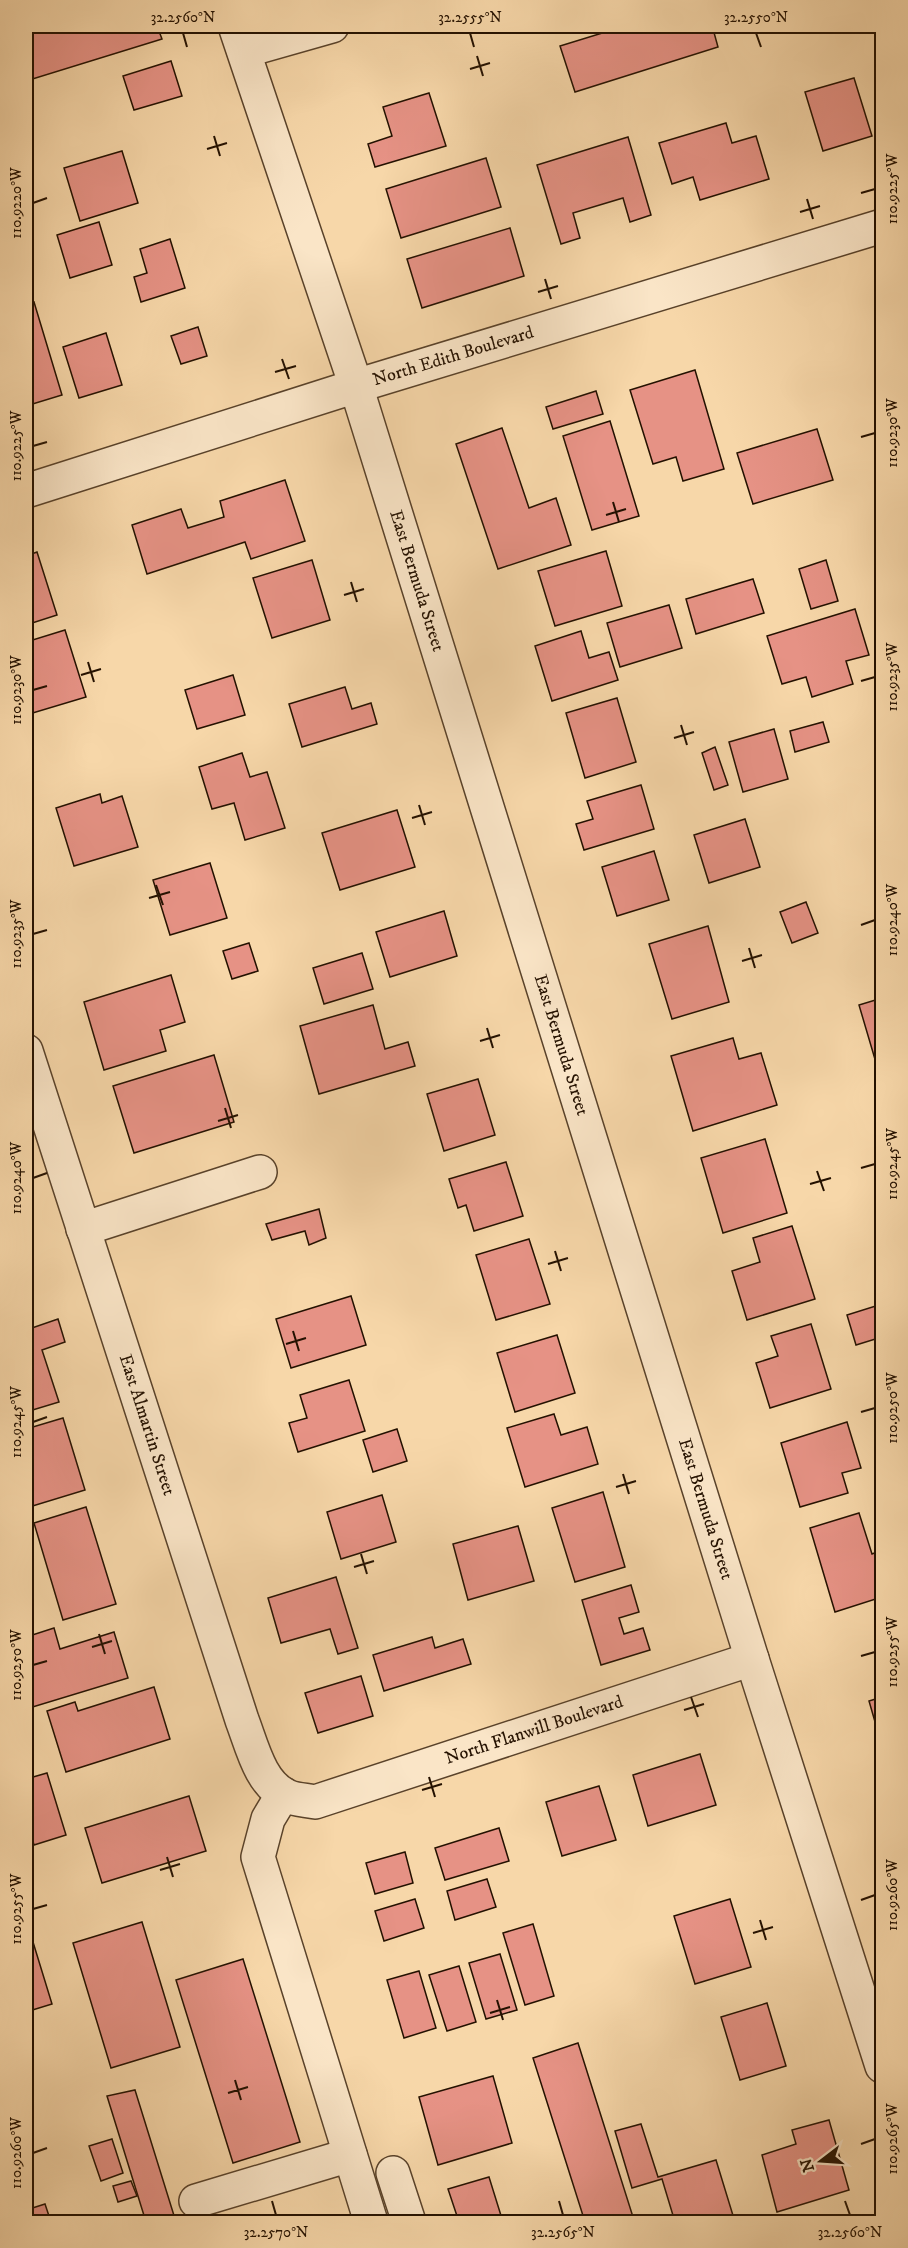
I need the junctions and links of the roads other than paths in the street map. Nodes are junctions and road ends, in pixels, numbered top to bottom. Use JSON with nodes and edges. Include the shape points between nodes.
{"nodes":[{"id":1,"x":332,"y":26,"type":"edge"},
{"id":2,"x":240,"y":38,"type":"edge"},
{"id":3,"x":882,"y":226,"type":"edge"},
{"id":4,"x":356,"y":386,"type":"junction"},
{"id":5,"x":26,"y":491,"type":"edge"},
{"id":6,"x":26,"y":1051,"type":"edge"},
{"id":7,"x":260,"y":1172,"type":"dead end"},
{"id":8,"x":83,"y":1229,"type":"junction"},
{"id":9,"x":752,"y":1659,"type":"junction"},
{"id":10,"x":277,"y":1802,"type":"junction"},
{"id":11,"x":882,"y":2066,"type":"edge"},
{"id":12,"x":350,"y":2155,"type":"junction"},
{"id":13,"x":393,"y":2173,"type":"dead end"},
{"id":14,"x":196,"y":2201,"type":"dead end"},
{"id":15,"x":371,"y":2223,"type":"edge"},
{"id":16,"x":410,"y":2223,"type":"edge"}],
"edges":[{"from":1,"to":2,"type":"street"},
{"from":2,"to":4,"type":"street","name":"East Bermuda Street"},
{"from":3,"to":4,"type":"street","name":"North Edith Boulevard"},
{"from":4,"to":5,"type":"street","name":"North Edith Boulevard"},
{"from":4,"to":9,"type":"street","name":"East Bermuda Street"},
{"from":6,"to":8,"type":"street","name":"East Almartin Street"},
{"from":7,"to":8,"type":"street"},
{"from":8,"to":10,"type":"street","name":"East Almartin Street","via":[[242,1720]]},
{"from":9,"to":10,"type":"street","name":"North Flanwill Boulevard","via":[[333,1797],[315,1802],[290,1798]]},
{"from":9,"to":11,"type":"street","name":"East Bermuda Street"},
{"from":10,"to":12,"type":"street","via":[[258,1857]]},
{"from":12,"to":14,"type":"street"},
{"from":12,"to":15,"type":"street"},
{"from":13,"to":16,"type":"street"}]}
